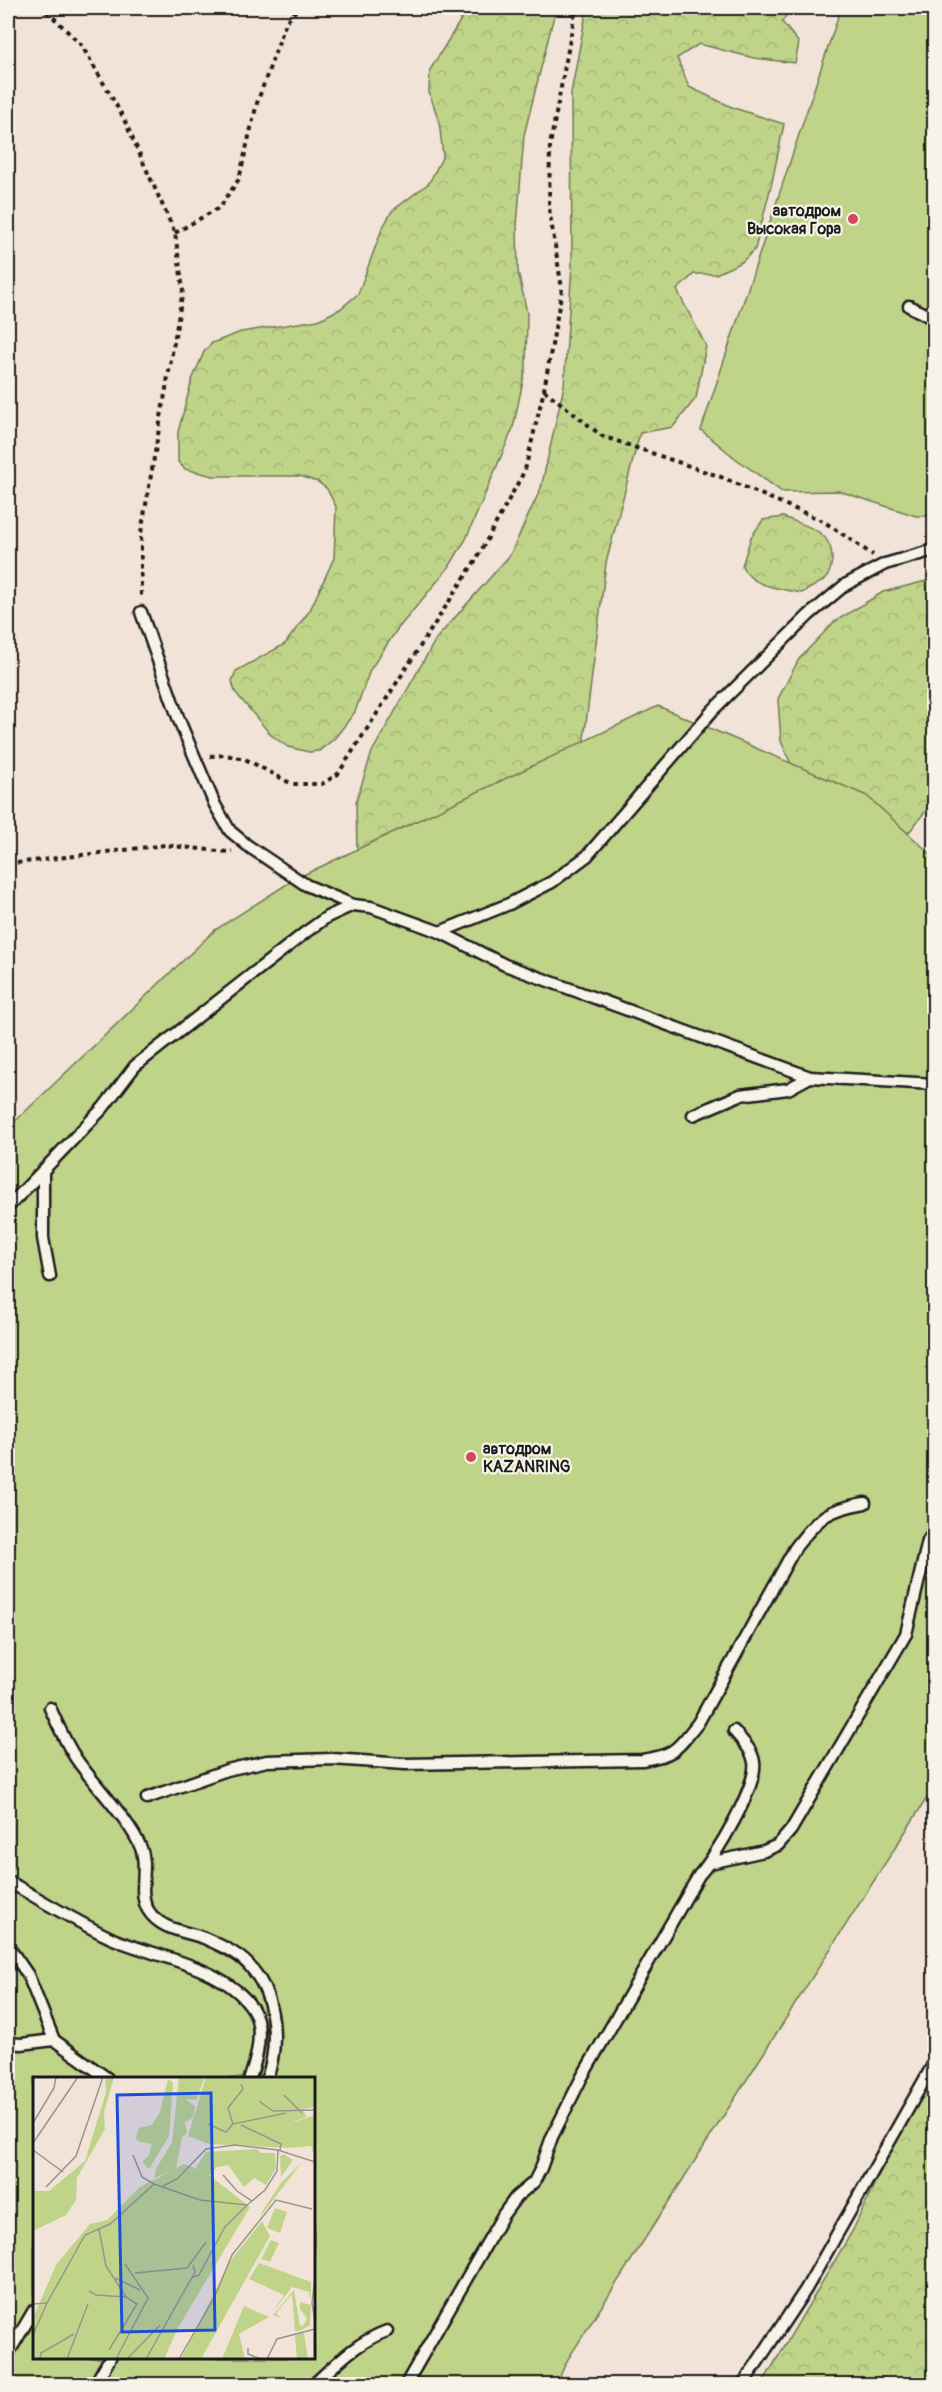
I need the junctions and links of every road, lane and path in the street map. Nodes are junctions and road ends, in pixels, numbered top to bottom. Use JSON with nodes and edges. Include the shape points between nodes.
{"nodes":[{"id":1,"x":38,"y":8,"type":"edge"},
{"id":2,"x":298,"y":8,"type":"edge"},
{"id":3,"x":576,"y":8,"type":"edge"},
{"id":4,"x":175,"y":233,"type":"junction"},
{"id":5,"x":909,"y":306,"type":"dead end"},
{"id":6,"x":934,"y":319,"type":"edge"},
{"id":7,"x":544,"y":390,"type":"junction"},
{"id":8,"x":934,"y":550,"type":"edge"},
{"id":9,"x":885,"y":564,"type":"junction"},
{"id":10,"x":141,"y":612,"type":"joint"},
{"id":11,"x":194,"y":756,"type":"junction"},
{"id":12,"x":248,"y":846,"type":"junction"},
{"id":13,"x":8,"y":864,"type":"edge"},
{"id":14,"x":353,"y":905,"type":"junction"},
{"id":15,"x":440,"y":932,"type":"junction"},
{"id":16,"x":810,"y":1077,"type":"junction"},
{"id":17,"x":934,"y":1084,"type":"edge"},
{"id":18,"x":693,"y":1115,"type":"dead end"},
{"id":19,"x":43,"y":1171,"type":"junction"},
{"id":20,"x":8,"y":1207,"type":"edge"},
{"id":21,"x":50,"y":1276,"type":"dead end"},
{"id":22,"x":865,"y":1503,"type":"dead end"},
{"id":23,"x":934,"y":1532,"type":"edge"},
{"id":24,"x":50,"y":1707,"type":"dead end"},
{"id":25,"x":734,"y":1731,"type":"dead end"},
{"id":26,"x":147,"y":1798,"type":"dead end"},
{"id":27,"x":710,"y":1863,"type":"junction"},
{"id":28,"x":8,"y":1881,"type":"edge"},
{"id":29,"x":8,"y":1946,"type":"edge"},
{"id":30,"x":54,"y":2040,"type":"junction"},
{"id":31,"x":8,"y":2043,"type":"edge"},
{"id":32,"x":934,"y":2062,"type":"edge"},
{"id":33,"x":104,"y":2077,"type":"edge"},
{"id":34,"x":251,"y":2077,"type":"edge"},
{"id":35,"x":267,"y":2077,"type":"edge"},
{"id":36,"x":33,"y":2312,"type":"edge"},
{"id":37,"x":387,"y":2331,"type":"dead end"},
{"id":38,"x":8,"y":2355,"type":"edge"},
{"id":39,"x":109,"y":2359,"type":"edge"},
{"id":40,"x":95,"y":2385,"type":"edge"},
{"id":41,"x":314,"y":2385,"type":"edge"},
{"id":42,"x":406,"y":2385,"type":"edge"},
{"id":43,"x":743,"y":2385,"type":"edge"}],
"edges":[{"from":1,"to":4,"type":"path","via":[[50,14],[82,46],[122,115]]},
{"from":2,"to":4,"type":"path","via":[[286,22],[257,103],[239,179],[220,207]]},
{"from":3,"to":7,"type":"path","via":[[550,145],[549,208],[562,289]]},
{"from":4,"to":10,"type":"path","via":[[183,290],[141,533]]},
{"from":5,"to":6,"type":"lane"},
{"from":7,"to":9,"type":"path","via":[[602,436],[721,477],[822,521]]},
{"from":7,"to":11,"type":"path","via":[[525,470],[477,558],[338,774],[322,784],[292,784],[245,759]]},
{"from":8,"to":9,"type":"lane"},
{"from":9,"to":15,"type":"lane","via":[[845,585],[809,615],[713,710],[587,856],[552,882]]},
{"from":10,"to":11,"type":"lane"},
{"from":11,"to":12,"type":"lane","via":[[230,831]]},
{"from":12,"to":13,"type":"path","via":[[228,852],[165,845]]},
{"from":12,"to":14,"type":"lane","via":[[306,885]]},
{"from":14,"to":15,"type":"lane"},
{"from":14,"to":19,"type":"lane","via":[[306,932],[135,1066],[103,1108]]},
{"from":15,"to":16,"type":"lane","via":[[505,965]]},
{"from":16,"to":17,"type":"lane"},
{"from":16,"to":18,"type":"lane","via":[[788,1089],[740,1095]]},
{"from":19,"to":20,"type":"lane"},
{"from":19,"to":21,"type":"lane","via":[[43,1238]]},
{"from":22,"to":26,"type":"lane","via":[[826,1514],[795,1548],[698,1723],[680,1746],[666,1756],[642,1760],[405,1764],[332,1759],[267,1761],[227,1770]]},
{"from":23,"to":27,"type":"lane","via":[[928,1541],[906,1634],[791,1830],[778,1845],[764,1851]]},
{"from":24,"to":35,"type":"lane","via":[[76,1758],[141,1848],[144,1899],[153,1917],[166,1926],[226,1948],[253,1970],[261,1982],[273,2027]]},
{"from":25,"to":27,"type":"lane","via":[[752,1752],[754,1777]]},
{"from":27,"to":42,"type":"lane","via":[[699,1875],[582,2077],[537,2175],[503,2215]]},
{"from":28,"to":34,"type":"lane","via":[[114,1939],[230,1985],[253,2009],[259,2033]]},
{"from":29,"to":30,"type":"lane","via":[[28,1975]]},
{"from":30,"to":31,"type":"lane"},
{"from":30,"to":33,"type":"lane"},
{"from":32,"to":43,"type":"lane","via":[[806,2289]]},
{"from":36,"to":38,"type":"lane"},
{"from":37,"to":41,"type":"lane","via":[[351,2349]]},
{"from":39,"to":40,"type":"lane"}]}
